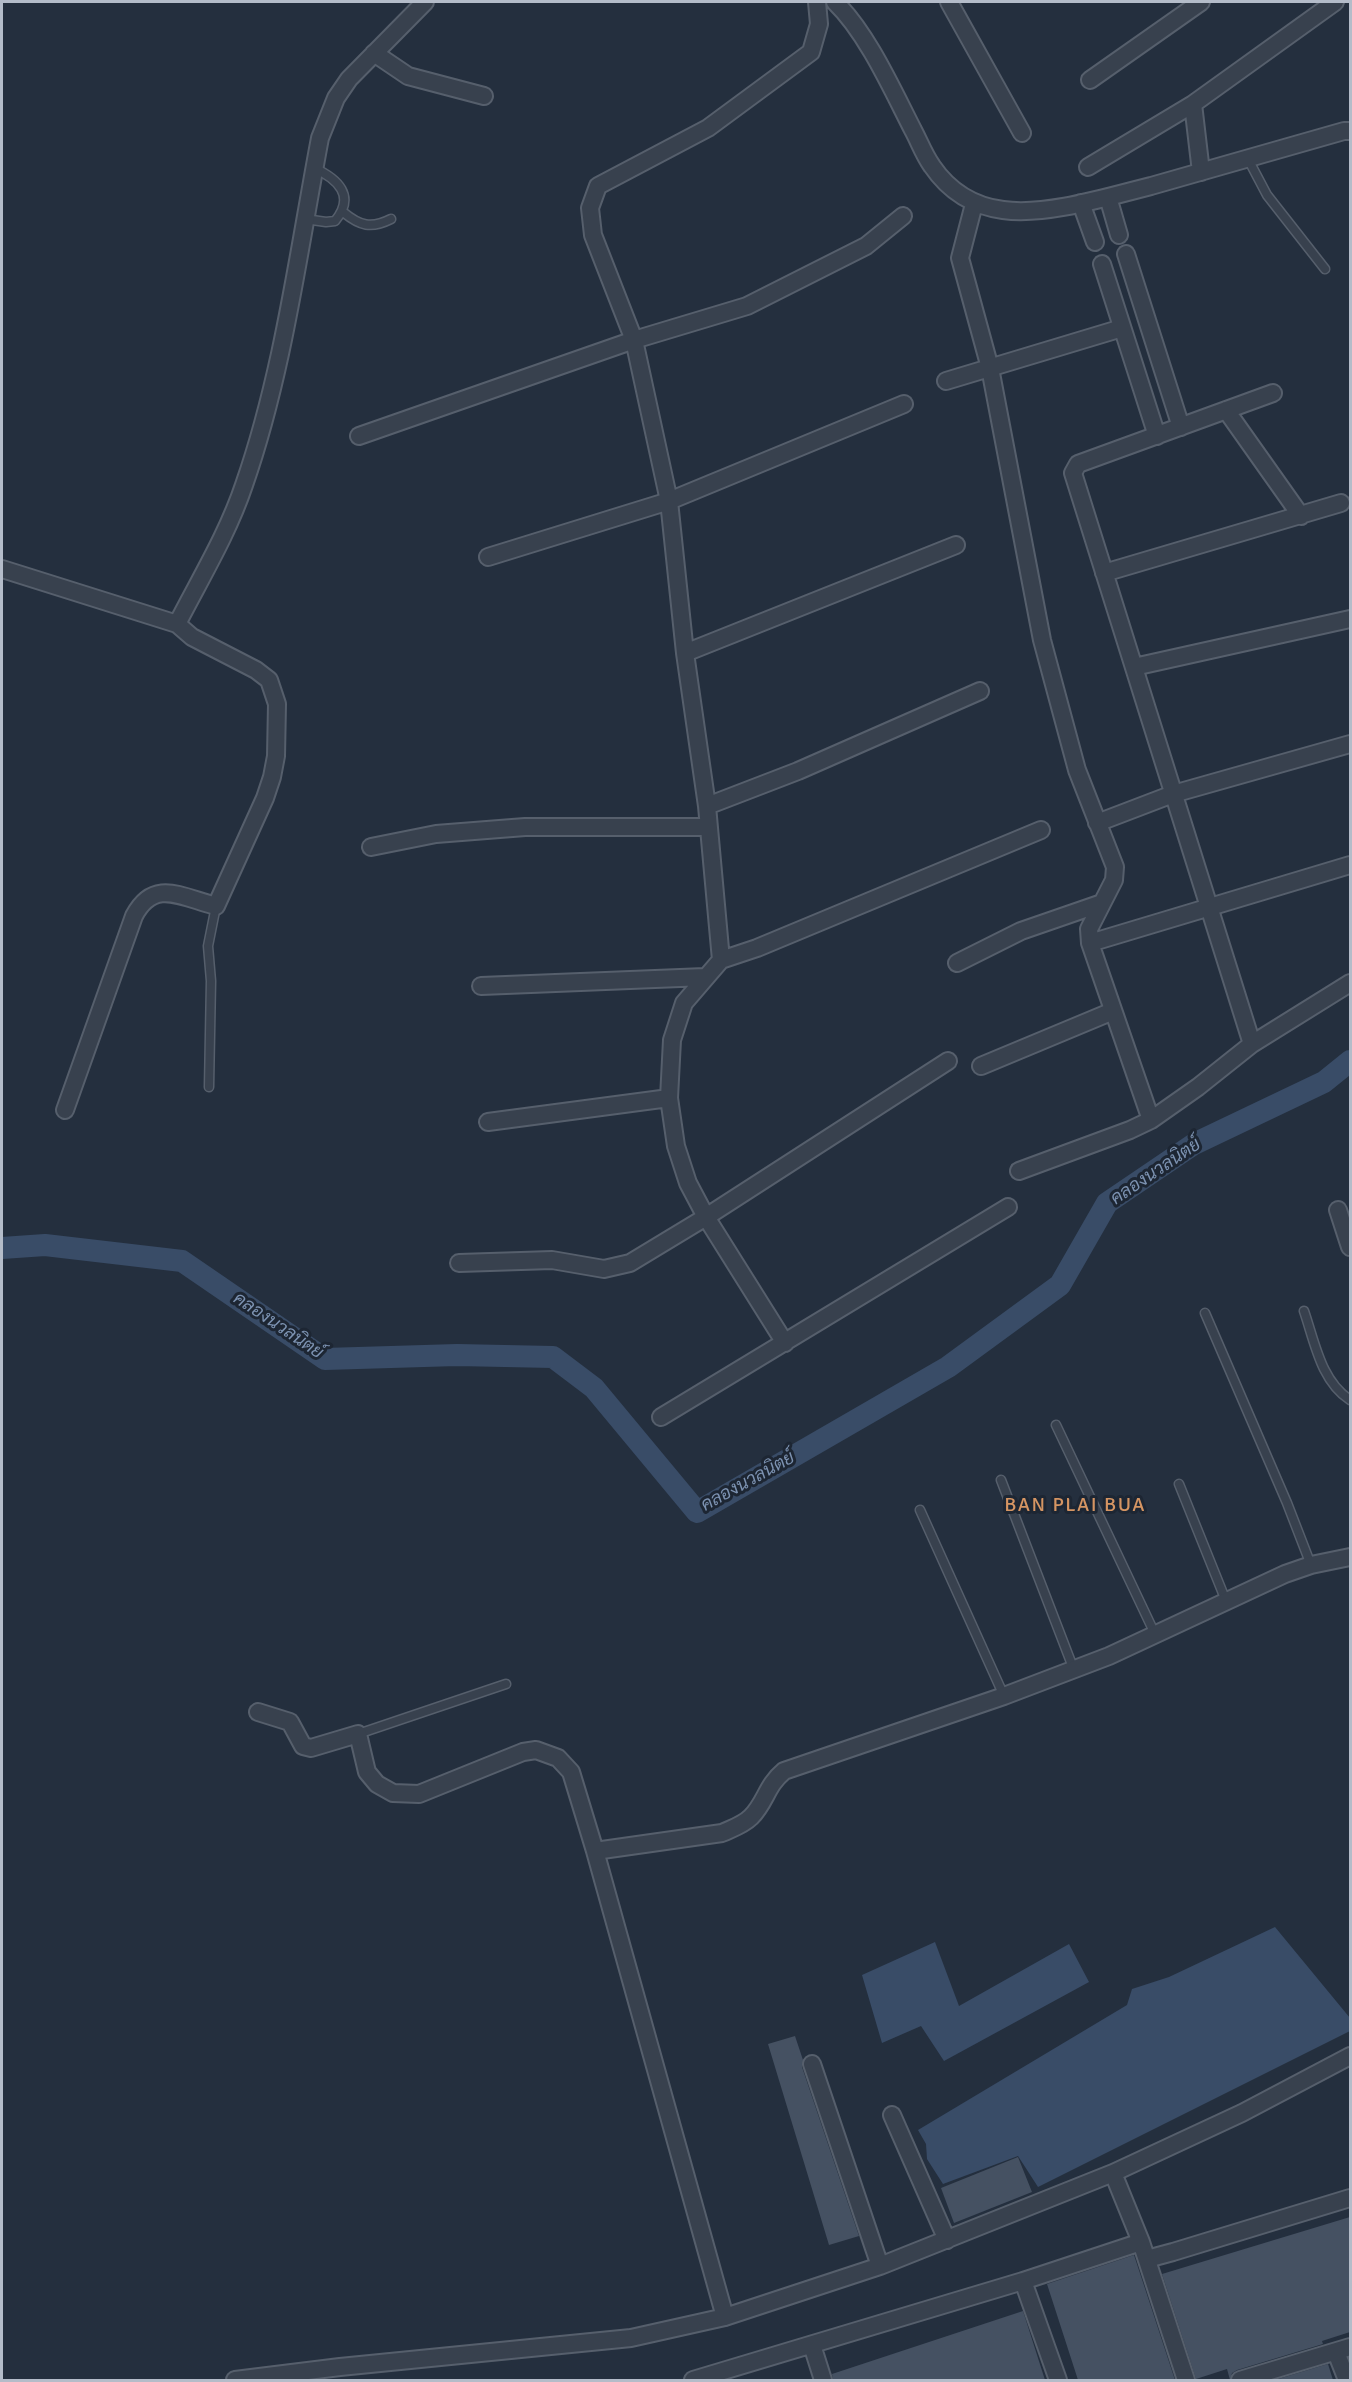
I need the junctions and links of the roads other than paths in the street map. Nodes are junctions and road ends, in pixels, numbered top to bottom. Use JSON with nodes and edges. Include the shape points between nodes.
{"nodes":[{"id":1,"x":424,"y":2,"type":"edge"},
{"id":2,"x":817,"y":2,"type":"edge"},
{"id":3,"x":835,"y":2,"type":"edge"},
{"id":4,"x":949,"y":2,"type":"edge"},
{"id":5,"x":1201,"y":2,"type":"edge"},
{"id":6,"x":1335,"y":2,"type":"edge"},
{"id":7,"x":374,"y":53,"type":"junction"},
{"id":8,"x":1090,"y":80,"type":"dead end"},
{"id":9,"x":484,"y":96,"type":"dead end"},
{"id":10,"x":1193,"y":104,"type":"junction"},
{"id":11,"x":1350,"y":131,"type":"edge"},
{"id":12,"x":1022,"y":133,"type":"dead end"},
{"id":13,"x":1248,"y":159,"type":"junction"},
{"id":14,"x":1088,"y":167,"type":"dead end"},
{"id":15,"x":314,"y":168,"type":"junction"},
{"id":16,"x":1202,"y":172,"type":"junction"},
{"id":17,"x":1108,"y":197,"type":"junction"},
{"id":18,"x":1081,"y":203,"type":"junction"},
{"id":19,"x":974,"y":204,"type":"junction"},
{"id":20,"x":343,"y":212,"type":"junction"},
{"id":21,"x":903,"y":216,"type":"dead end"},
{"id":22,"x":304,"y":219,"type":"junction"},
{"id":23,"x":391,"y":219,"type":"dead end"},
{"id":24,"x":1119,"y":234,"type":"dead end"},
{"id":25,"x":1095,"y":242,"type":"dead end"},
{"id":26,"x":1126,"y":254,"type":"dead end"},
{"id":27,"x":1101,"y":264,"type":"dead end"},
{"id":28,"x":1324,"y":268,"type":"dead end"},
{"id":29,"x":1122,"y":328,"type":"junction"},
{"id":30,"x":634,"y":340,"type":"junction"},
{"id":31,"x":990,"y":368,"type":"junction"},
{"id":32,"x":946,"y":381,"type":"dead end"},
{"id":33,"x":1273,"y":393,"type":"dead end"},
{"id":34,"x":904,"y":404,"type":"dead end"},
{"id":35,"x":1226,"y":410,"type":"junction"},
{"id":36,"x":1181,"y":427,"type":"junction"},
{"id":37,"x":359,"y":436,"type":"dead end"},
{"id":38,"x":1157,"y":436,"type":"junction"},
{"id":39,"x":669,"y":501,"type":"junction"},
{"id":40,"x":1341,"y":503,"type":"dead end"},
{"id":41,"x":1301,"y":516,"type":"junction"},
{"id":42,"x":956,"y":545,"type":"dead end"},
{"id":43,"x":488,"y":558,"type":"dead end"},
{"id":44,"x":2,"y":569,"type":"edge"},
{"id":45,"x":1104,"y":573,"type":"junction"},
{"id":46,"x":1350,"y":619,"type":"edge"},
{"id":47,"x":177,"y":624,"type":"junction"},
{"id":48,"x":685,"y":653,"type":"junction"},
{"id":49,"x":1134,"y":667,"type":"junction"},
{"id":50,"x":980,"y":691,"type":"dead end"},
{"id":51,"x":1350,"y":744,"type":"edge"},
{"id":52,"x":1173,"y":794,"type":"junction"},
{"id":53,"x":707,"y":806,"type":"junction"},
{"id":54,"x":1097,"y":823,"type":"junction"},
{"id":55,"x":708,"y":827,"type":"junction"},
{"id":56,"x":1041,"y":830,"type":"dead end"},
{"id":57,"x":371,"y":847,"type":"dead end"},
{"id":58,"x":1350,"y":865,"type":"edge"},
{"id":59,"x":1102,"y":903,"type":"junction"},
{"id":60,"x":216,"y":906,"type":"junction"},
{"id":61,"x":1210,"y":909,"type":"junction"},
{"id":62,"x":1090,"y":943,"type":"junction"},
{"id":63,"x":721,"y":960,"type":"junction"},
{"id":64,"x":957,"y":963,"type":"dead end"},
{"id":65,"x":705,"y":978,"type":"junction"},
{"id":66,"x":1350,"y":983,"type":"edge"},
{"id":67,"x":481,"y":986,"type":"dead end"},
{"id":68,"x":1113,"y":1011,"type":"junction"},
{"id":69,"x":1252,"y":1044,"type":"junction"},
{"id":70,"x":948,"y":1061,"type":"dead end"},
{"id":71,"x":981,"y":1066,"type":"dead end"},
{"id":72,"x":209,"y":1087,"type":"dead end"},
{"id":73,"x":669,"y":1098,"type":"junction"},
{"id":74,"x":65,"y":1110,"type":"dead end"},
{"id":75,"x":1151,"y":1120,"type":"junction"},
{"id":76,"x":488,"y":1122,"type":"dead end"},
{"id":77,"x":1019,"y":1171,"type":"dead end"},
{"id":78,"x":1008,"y":1207,"type":"dead end"},
{"id":79,"x":1338,"y":1210,"type":"dead end"},
{"id":80,"x":706,"y":1217,"type":"junction"},
{"id":81,"x":1350,"y":1247,"type":"edge"},
{"id":82,"x":459,"y":1263,"type":"dead end"},
{"id":83,"x":1304,"y":1311,"type":"dead end"},
{"id":84,"x":1205,"y":1313,"type":"dead end"},
{"id":85,"x":785,"y":1343,"type":"junction"},
{"id":86,"x":1350,"y":1400,"type":"edge"},
{"id":87,"x":661,"y":1417,"type":"dead end"},
{"id":88,"x":1056,"y":1425,"type":"dead end"},
{"id":89,"x":1001,"y":1480,"type":"dead end"},
{"id":90,"x":1179,"y":1484,"type":"dead end"},
{"id":91,"x":920,"y":1510,"type":"dead end"},
{"id":92,"x":1350,"y":1557,"type":"edge"},
{"id":93,"x":1311,"y":1565,"type":"junction"},
{"id":94,"x":1227,"y":1601,"type":"junction"},
{"id":95,"x":1155,"y":1634,"type":"junction"},
{"id":96,"x":1074,"y":1670,"type":"junction"},
{"id":97,"x":506,"y":1684,"type":"dead end"},
{"id":98,"x":1004,"y":1696,"type":"junction"},
{"id":99,"x":258,"y":1713,"type":"dead end"},
{"id":100,"x":358,"y":1734,"type":"junction"},
{"id":101,"x":595,"y":1851,"type":"junction"},
{"id":102,"x":1350,"y":2056,"type":"edge"},
{"id":103,"x":812,"y":2064,"type":"dead end"},
{"id":104,"x":892,"y":2115,"type":"dead end"},
{"id":105,"x":1113,"y":2174,"type":"junction"},
{"id":106,"x":1350,"y":2198,"type":"edge"},
{"id":107,"x":947,"y":2240,"type":"junction"},
{"id":108,"x":1141,"y":2242,"type":"junction"},
{"id":109,"x":1147,"y":2259,"type":"junction"},
{"id":110,"x":880,"y":2266,"type":"junction"},
{"id":111,"x":1023,"y":2281,"type":"junction"},
{"id":112,"x":724,"y":2317,"type":"junction"},
{"id":113,"x":812,"y":2345,"type":"junction"},
{"id":114,"x":1343,"y":2349,"type":"edge"},
{"id":115,"x":342,"y":2374,"type":"edge"},
{"id":116,"x":236,"y":2380,"type":"edge"},
{"id":117,"x":693,"y":2380,"type":"edge"},
{"id":118,"x":823,"y":2380,"type":"edge"},
{"id":119,"x":1058,"y":2380,"type":"edge"},
{"id":120,"x":1186,"y":2380,"type":"edge"},
{"id":121,"x":1240,"y":2380,"type":"edge"},
{"id":122,"x":1347,"y":2380,"type":"edge"}],
"edges":[{"from":1,"to":7,"type":"street"},
{"from":2,"to":30,"type":"street","via":[[819,24],[811,52],[708,128],[598,186],[590,208],[593,235]]},
{"from":3,"to":19,"type":"street","via":[[847,13],[888,81],[931,166],[957,194]]},
{"from":4,"to":12,"type":"street"},
{"from":5,"to":8,"type":"street"},
{"from":6,"to":10,"type":"street"},
{"from":7,"to":9,"type":"street","via":[[408,76]]},
{"from":7,"to":15,"type":"street","via":[[336,98],[320,138]]},
{"from":10,"to":14,"type":"street"},
{"from":10,"to":16,"type":"street"},
{"from":11,"to":13,"type":"street"},
{"from":13,"to":16,"type":"street"},
{"from":13,"to":28,"type":"lane","via":[[1267,195]]},
{"from":15,"to":20,"type":"lane","via":[[340,184]]},
{"from":15,"to":22,"type":"street"},
{"from":16,"to":17,"type":"street"},
{"from":17,"to":18,"type":"street"},
{"from":17,"to":24,"type":"street"},
{"from":18,"to":19,"type":"street","via":[[1004,211]]},
{"from":18,"to":25,"type":"street"},
{"from":19,"to":31,"type":"street","via":[[960,258]]},
{"from":20,"to":22,"type":"lane","via":[[335,221]]},
{"from":20,"to":23,"type":"lane","via":[[366,225],[377,226]]},
{"from":21,"to":30,"type":"street","via":[[866,246],[747,306]]},
{"from":22,"to":47,"type":"street","via":[[258,443],[243,488]]},
{"from":26,"to":36,"type":"street"},
{"from":27,"to":29,"type":"street"},
{"from":29,"to":31,"type":"street"},
{"from":29,"to":38,"type":"street"},
{"from":30,"to":37,"type":"street"},
{"from":30,"to":39,"type":"street"},
{"from":31,"to":32,"type":"street"},
{"from":31,"to":54,"type":"street","via":[[1042,640],[1077,770]]},
{"from":33,"to":35,"type":"street"},
{"from":34,"to":39,"type":"street"},
{"from":35,"to":36,"type":"street"},
{"from":35,"to":41,"type":"street"},
{"from":36,"to":38,"type":"street"},
{"from":38,"to":45,"type":"street","via":[[1078,464],[1073,473]]},
{"from":39,"to":43,"type":"street"},
{"from":39,"to":48,"type":"street"},
{"from":40,"to":41,"type":"street"},
{"from":41,"to":45,"type":"street"},
{"from":42,"to":48,"type":"street"},
{"from":44,"to":47,"type":"street"},
{"from":45,"to":49,"type":"street"},
{"from":46,"to":49,"type":"street"},
{"from":47,"to":60,"type":"street","via":[[192,637],[269,680],[277,704],[276,756],[266,798]]},
{"from":48,"to":53,"type":"street"},
{"from":49,"to":52,"type":"street"},
{"from":50,"to":53,"type":"street","via":[[798,771]]},
{"from":51,"to":52,"type":"street"},
{"from":52,"to":54,"type":"street"},
{"from":52,"to":61,"type":"street"},
{"from":53,"to":55,"type":"street"},
{"from":54,"to":59,"type":"street","via":[[1115,867],[1114,880]]},
{"from":55,"to":57,"type":"street","via":[[525,826],[436,834]]},
{"from":55,"to":63,"type":"street"},
{"from":56,"to":63,"type":"street"},
{"from":58,"to":61,"type":"street"},
{"from":59,"to":62,"type":"street","via":[[1089,929]]},
{"from":59,"to":64,"type":"street","via":[[1021,931]]},
{"from":60,"to":72,"type":"lane","via":[[208,946]]},
{"from":60,"to":74,"type":"street","via":[[161,892],[140,904]]},
{"from":61,"to":62,"type":"street"},
{"from":61,"to":69,"type":"street"},
{"from":62,"to":68,"type":"street"},
{"from":63,"to":65,"type":"street"},
{"from":65,"to":67,"type":"street"},
{"from":65,"to":73,"type":"street","via":[[684,1003],[672,1040]]},
{"from":66,"to":69,"type":"street"},
{"from":68,"to":71,"type":"street"},
{"from":68,"to":75,"type":"street"},
{"from":69,"to":75,"type":"street"},
{"from":70,"to":80,"type":"street"},
{"from":73,"to":76,"type":"street"},
{"from":73,"to":80,"type":"street","via":[[676,1146],[688,1183]]},
{"from":75,"to":77,"type":"street"},
{"from":78,"to":85,"type":"street"},
{"from":79,"to":81,"type":"street"},
{"from":80,"to":82,"type":"street","via":[[630,1263],[604,1269],[552,1260]]},
{"from":80,"to":85,"type":"street"},
{"from":83,"to":86,"type":"lane","via":[[1326,1376],[1337,1392]]},
{"from":84,"to":93,"type":"lane"},
{"from":85,"to":87,"type":"street"},
{"from":88,"to":95,"type":"lane"},
{"from":89,"to":96,"type":"lane"},
{"from":90,"to":94,"type":"lane"},
{"from":91,"to":98,"type":"lane"},
{"from":92,"to":93,"type":"street"},
{"from":93,"to":94,"type":"street"},
{"from":94,"to":95,"type":"street"},
{"from":95,"to":96,"type":"street"},
{"from":96,"to":98,"type":"street"},
{"from":97,"to":100,"type":"lane"},
{"from":98,"to":101,"type":"street","via":[[784,1771],[772,1781],[753,1815],[722,1833]]},
{"from":99,"to":100,"type":"street","via":[[290,1722],[303,1746],[311,1748]]},
{"from":100,"to":101,"type":"street","via":[[367,1772],[377,1784],[393,1793],[418,1794],[523,1752],[536,1750],[558,1758],[571,1772]]},
{"from":101,"to":112,"type":"street"},
{"from":102,"to":105,"type":"street"},
{"from":103,"to":110,"type":"street"},
{"from":104,"to":107,"type":"street"},
{"from":105,"to":107,"type":"street"},
{"from":105,"to":108,"type":"street"},
{"from":106,"to":109,"type":"street"},
{"from":107,"to":110,"type":"street"},
{"from":108,"to":109,"type":"street"},
{"from":108,"to":111,"type":"street"},
{"from":109,"to":120,"type":"street"},
{"from":110,"to":112,"type":"street"},
{"from":111,"to":113,"type":"street"},
{"from":111,"to":119,"type":"street"},
{"from":112,"to":115,"type":"street","via":[[631,2338]]},
{"from":113,"to":117,"type":"street"},
{"from":113,"to":118,"type":"street"},
{"from":114,"to":121,"type":"street"},
{"from":114,"to":122,"type":"street"},
{"from":115,"to":116,"type":"street"}]}
